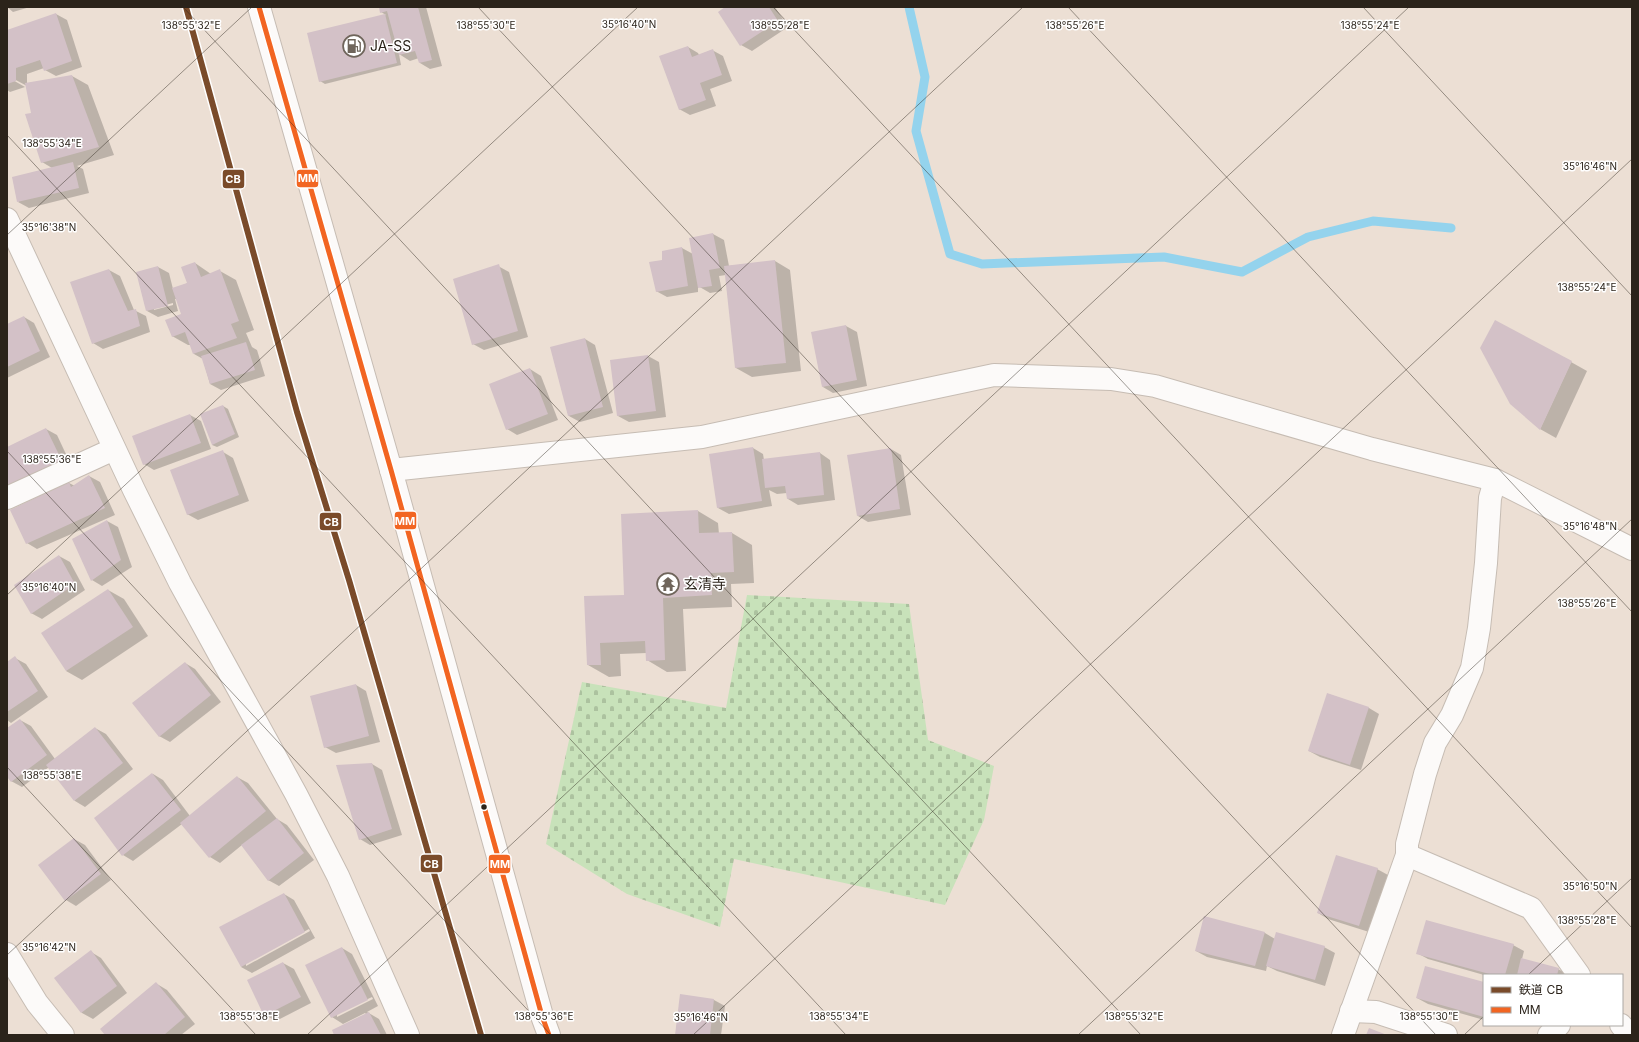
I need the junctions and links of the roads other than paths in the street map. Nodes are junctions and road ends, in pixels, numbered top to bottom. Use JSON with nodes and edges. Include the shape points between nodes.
{"nodes":[{"id":1,"x":258,"y":7,"type":"edge"},
{"id":2,"x":7,"y":219,"type":"edge"},
{"id":3,"x":114,"y":449,"type":"junction"},
{"id":4,"x":391,"y":470,"type":"junction"},
{"id":5,"x":1495,"y":480,"type":"junction"},
{"id":6,"x":7,"y":498,"type":"edge"},
{"id":7,"x":1632,"y":549,"type":"edge"},
{"id":8,"x":1407,"y":855,"type":"junction"},
{"id":9,"x":7,"y":954,"type":"edge"},
{"id":10,"x":1578,"y":974,"type":"edge"},
{"id":11,"x":1351,"y":1012,"type":"junction"},
{"id":12,"x":1558,"y":1026,"type":"edge"},
{"id":13,"x":1621,"y":1026,"type":"edge"},
{"id":14,"x":63,"y":1035,"type":"edge"},
{"id":15,"x":408,"y":1035,"type":"edge"},
{"id":16,"x":549,"y":1035,"type":"edge"},
{"id":17,"x":1343,"y":1035,"type":"edge"},
{"id":18,"x":1446,"y":1035,"type":"edge"},
{"id":19,"x":1549,"y":1035,"type":"edge"},
{"id":20,"x":1630,"y":1035,"type":"edge"}],
"edges":[{"from":1,"to":4,"type":"street"},
{"from":2,"to":3,"type":"street"},
{"from":3,"to":6,"type":"street"},
{"from":3,"to":15,"type":"street","via":[[180,583],[338,876]]},
{"from":4,"to":5,"type":"street","via":[[702,438],[994,375],[1111,379],[1155,386],[1372,449]]},
{"from":4,"to":16,"type":"street"},
{"from":5,"to":7,"type":"street"},
{"from":5,"to":8,"type":"street","via":[[1490,498],[1486,562],[1472,668],[1452,715],[1435,743],[1425,774]]},
{"from":8,"to":10,"type":"street","via":[[1531,908]]},
{"from":8,"to":11,"type":"street"},
{"from":9,"to":14,"type":"street","via":[[37,1003]]},
{"from":11,"to":17,"type":"street"},
{"from":11,"to":18,"type":"street","via":[[1376,1012]]},
{"from":12,"to":19,"type":"street"},
{"from":13,"to":20,"type":"street"}]}
